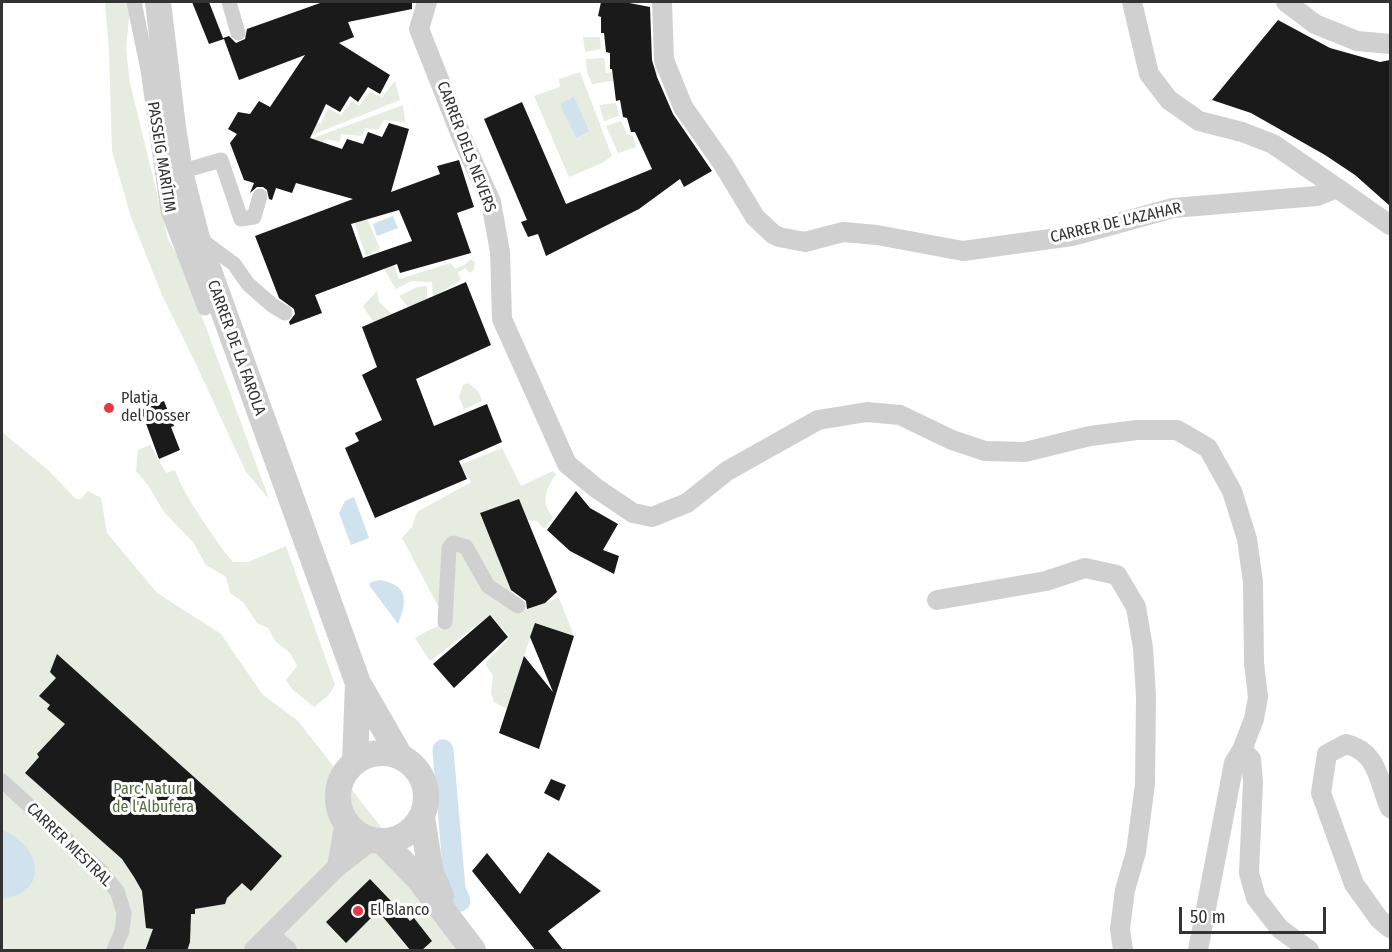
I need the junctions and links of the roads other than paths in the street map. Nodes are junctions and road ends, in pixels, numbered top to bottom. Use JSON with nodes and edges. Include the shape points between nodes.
{"nodes":[{"id":1,"x":134,"y":2,"type":"edge"},
{"id":2,"x":158,"y":2,"type":"edge"},
{"id":3,"x":230,"y":2,"type":"edge"},
{"id":4,"x":427,"y":2,"type":"edge"},
{"id":5,"x":662,"y":2,"type":"edge"},
{"id":6,"x":1132,"y":2,"type":"edge"},
{"id":7,"x":1286,"y":2,"type":"edge"},
{"id":8,"x":238,"y":33,"type":"dead end"},
{"id":9,"x":1390,"y":44,"type":"edge"},
{"id":10,"x":180,"y":172,"type":"junction"},
{"id":11,"x":1337,"y":188,"type":"junction"},
{"id":12,"x":260,"y":196,"type":"dead end"},
{"id":13,"x":1390,"y":225,"type":"edge"},
{"id":14,"x":197,"y":238,"type":"junction"},
{"id":15,"x":205,"y":308,"type":"dead end"},
{"id":16,"x":285,"y":313,"type":"dead end"},
{"id":17,"x":937,"y":600,"type":"dead end"},
{"id":18,"x":518,"y":606,"type":"dead end"},
{"id":19,"x":445,"y":622,"type":"dead end"},
{"id":20,"x":358,"y":682,"type":"junction"},
{"id":21,"x":1242,"y":750,"type":"junction"},
{"id":22,"x":400,"y":756,"type":"junction"},
{"id":23,"x":355,"y":762,"type":"junction"},
{"id":24,"x":2,"y":781,"type":"edge"},
{"id":25,"x":1390,"y":808,"type":"edge"},
{"id":26,"x":422,"y":818,"type":"junction"},
{"id":27,"x":345,"y":821,"type":"junction"},
{"id":28,"x":377,"y":841,"type":"junction"},
{"id":29,"x":337,"y":867,"type":"junction"},
{"id":30,"x":453,"y":924,"type":"junction"},
{"id":31,"x":1390,"y":928,"type":"edge"},
{"id":32,"x":270,"y":936,"type":"junction"},
{"id":33,"x":114,"y":951,"type":"edge"},
{"id":34,"x":254,"y":951,"type":"edge"},
{"id":35,"x":287,"y":951,"type":"edge"},
{"id":36,"x":473,"y":951,"type":"edge"},
{"id":37,"x":1123,"y":951,"type":"edge"},
{"id":38,"x":1198,"y":951,"type":"edge"},
{"id":39,"x":1310,"y":951,"type":"edge"}],
"edges":[{"from":1,"to":15,"type":"street","name":"PASSEIG MARÍTIM","via":[[168,211]]},
{"from":2,"to":10,"type":"street","name":"CARRER DE LA FAROLA"},
{"from":3,"to":8,"type":"street"},
{"from":4,"to":21,"type":"street","name":"CARRER DELS NEVERS","via":[[419,29],[491,202],[500,252],[502,319],[567,464],[633,513],[652,517],[687,503],[727,471],[818,420],[867,412],[900,415],[985,451],[1025,452],[1090,436],[1177,430],[1208,448],[1232,491],[1247,539],[1258,697]]},
{"from":5,"to":11,"type":"street","name":"CARRER DE L'AZAHAR","via":[[664,60],[683,106],[755,217],[779,237],[805,242],[843,232],[963,251],[1072,236],[1173,208],[1317,196]]},
{"from":6,"to":11,"type":"street","via":[[1149,74],[1169,100],[1199,121],[1273,144]]},
{"from":7,"to":9,"type":"street","via":[[1315,24],[1357,41]]},
{"from":10,"to":12,"type":"street","via":[[221,160],[241,219],[254,217]]},
{"from":10,"to":14,"type":"street","name":"CARRER DE LA FAROLA"},
{"from":11,"to":13,"type":"street"},
{"from":14,"to":16,"type":"street","via":[[234,264],[248,284]]},
{"from":14,"to":20,"type":"street","name":"CARRER DE LA FAROLA"},
{"from":17,"to":37,"type":"street","via":[[1046,581],[1085,568],[1117,575],[1136,607],[1146,696],[1145,784],[1136,852],[1125,890],[1120,928]]},
{"from":18,"to":19,"type":"street","via":[[488,586],[466,547],[453,543],[449,548]]},
{"from":20,"to":22,"type":"street"},
{"from":20,"to":23,"type":"street"},
{"from":21,"to":38,"type":"street","via":[[1234,763]]},
{"from":21,"to":39,"type":"street","via":[[1251,759],[1249,873],[1256,898],[1281,929]]},
{"from":22,"to":23,"type":"street","via":[[377,753]]},
{"from":22,"to":26,"type":"street","via":[[421,775],[426,789]]},
{"from":23,"to":27,"type":"street","via":[[345,771],[339,790],[339,809]]},
{"from":24,"to":33,"type":"street","name":"CARRER MESTRAL","via":[[101,871],[117,891],[124,913]]},
{"from":25,"to":31,"type":"street","via":[[1374,764],[1359,747],[1346,744],[1327,754],[1322,793],[1354,884],[1378,919]]},
{"from":26,"to":28,"type":"street","via":[[404,836]]},
{"from":26,"to":30,"type":"street","via":[[431,873]]},
{"from":27,"to":28,"type":"street","via":[[357,833]]},
{"from":27,"to":29,"type":"street"},
{"from":28,"to":29,"type":"street"},
{"from":28,"to":30,"type":"street","via":[[419,879]]},
{"from":29,"to":32,"type":"street"},
{"from":30,"to":36,"type":"street"},
{"from":32,"to":34,"type":"street"},
{"from":32,"to":35,"type":"street"}]}
